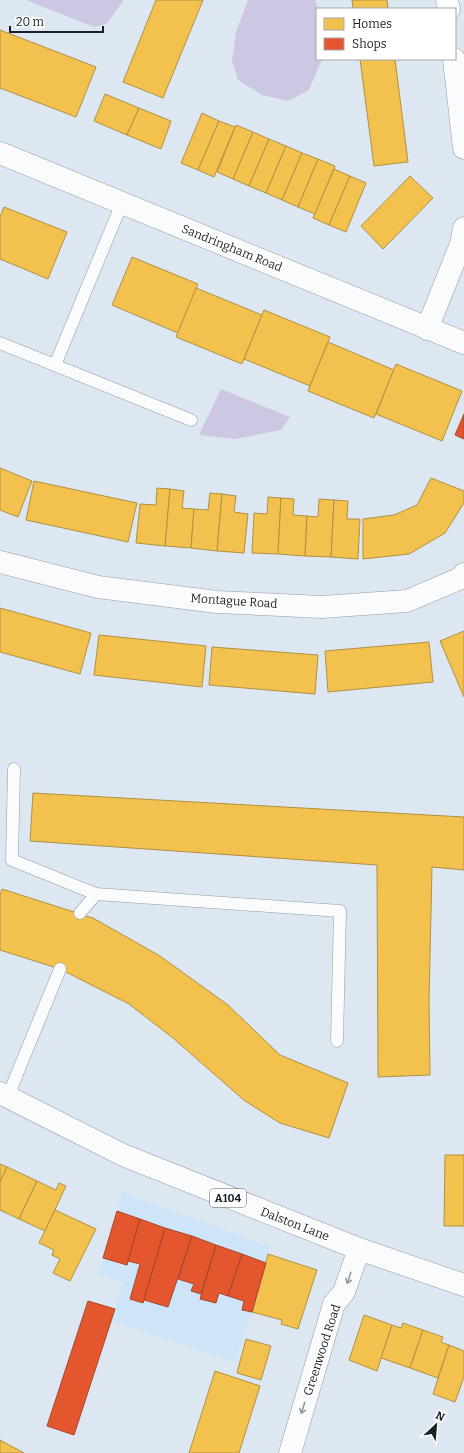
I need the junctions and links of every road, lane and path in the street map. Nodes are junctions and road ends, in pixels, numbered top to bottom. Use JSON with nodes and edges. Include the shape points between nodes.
{"nodes":[{"id":1,"x":454,"y":60,"type":"edge"},
{"id":2,"x":464,"y":148,"type":"edge"},
{"id":3,"x":0,"y":153,"type":"edge"},
{"id":4,"x":122,"y":203,"type":"junction"},
{"id":5,"x":464,"y":228,"type":"edge"},
{"id":6,"x":427,"y":329,"type":"junction"},
{"id":7,"x":0,"y":343,"type":"edge"},
{"id":8,"x":464,"y":343,"type":"edge"},
{"id":9,"x":55,"y":365,"type":"junction"},
{"id":10,"x":191,"y":420,"type":"dead end"},
{"id":11,"x":0,"y":562,"type":"edge"},
{"id":12,"x":464,"y":574,"type":"edge"},
{"id":13,"x":14,"y":769,"type":"dead end"},
{"id":14,"x":96,"y":894,"type":"junction"},
{"id":15,"x":80,"y":913,"type":"dead end"},
{"id":16,"x":60,"y":969,"type":"dead end"},
{"id":17,"x":337,"y":1041,"type":"dead end"},
{"id":18,"x":4,"y":1094,"type":"edge"},
{"id":19,"x":359,"y":1249,"type":"junction"},
{"id":20,"x":464,"y":1285,"type":"edge"},
{"id":21,"x":290,"y":1453,"type":"edge"}],
"edges":[{"from":1,"to":2,"type":"street"},
{"from":3,"to":4,"type":"street","name":"Sandringham Road"},
{"from":4,"to":6,"type":"street","name":"Sandringham Road"},
{"from":4,"to":9,"type":"lane"},
{"from":5,"to":6,"type":"street","via":[[461,244]]},
{"from":6,"to":8,"type":"street","name":"Sandringham Road"},
{"from":7,"to":9,"type":"lane"},
{"from":9,"to":10,"type":"lane"},
{"from":11,"to":12,"type":"street","name":"Montague Road","via":[[98,587],[217,602],[322,607],[407,601],[461,578]]},
{"from":13,"to":14,"type":"lane","via":[[12,860]]},
{"from":14,"to":15,"type":"lane"},
{"from":14,"to":17,"type":"lane","via":[[340,911]]},
{"from":16,"to":18,"type":"lane"},
{"from":18,"to":19,"type":"street","name":"Dalston Lane","number":"A104","via":[[123,1155]]},
{"from":19,"to":20,"type":"street","name":"Dalston Lane","number":"A104"},
{"from":19,"to":21,"type":"street","name":"Greenwood Road","one_way":true,"via":[[344,1292],[334,1304]]}]}
